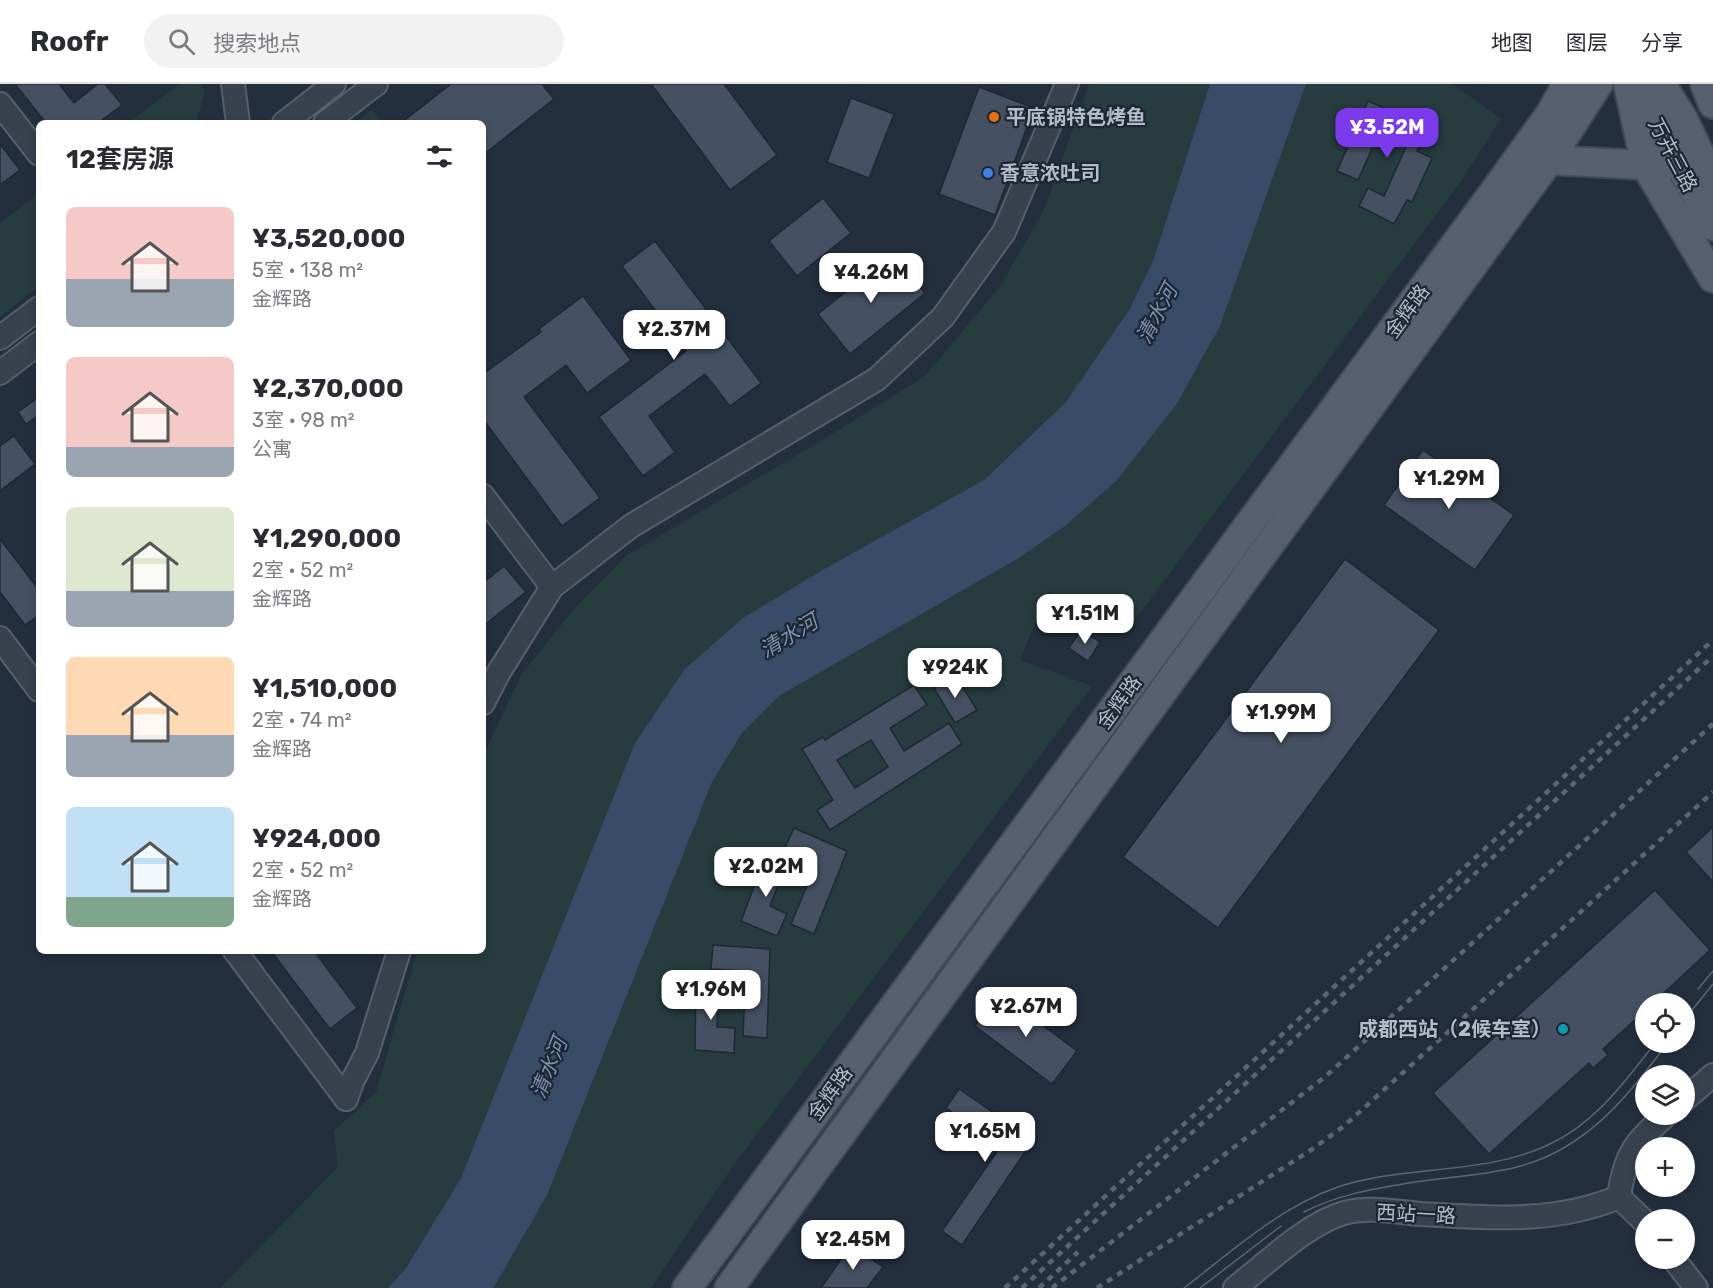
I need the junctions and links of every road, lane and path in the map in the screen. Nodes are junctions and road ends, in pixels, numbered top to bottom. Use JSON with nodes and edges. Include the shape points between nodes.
{"nodes":[{"id":1,"x":233,"y":84,"type":"edge"},
{"id":2,"x":334,"y":84,"type":"edge"},
{"id":3,"x":376,"y":84,"type":"edge"},
{"id":4,"x":1067,"y":84,"type":"edge"},
{"id":5,"x":1567,"y":84,"type":"edge"},
{"id":6,"x":1598,"y":84,"type":"edge"},
{"id":7,"x":1630,"y":84,"type":"edge"},
{"id":8,"x":1662,"y":84,"type":"edge"},
{"id":9,"x":1705,"y":84,"type":"edge"},
{"id":10,"x":0,"y":104,"type":"edge"},
{"id":11,"x":1713,"y":104,"type":"edge"},
{"id":12,"x":238,"y":120,"type":"edge"},
{"id":13,"x":288,"y":120,"type":"edge"},
{"id":14,"x":329,"y":120,"type":"edge"},
{"id":15,"x":1713,"y":133,"type":"edge"},
{"id":16,"x":36,"y":150,"type":"edge"},
{"id":17,"x":1549,"y":160,"type":"junction"},
{"id":18,"x":1646,"y":166,"type":"junction"},
{"id":19,"x":1701,"y":182,"type":"edge"},
{"id":20,"x":1713,"y":226,"type":"edge"},
{"id":21,"x":1713,"y":278,"type":"edge"},
{"id":22,"x":36,"y":310,"type":"edge"},
{"id":23,"x":0,"y":338,"type":"edge"},
{"id":24,"x":36,"y":346,"type":"edge"},
{"id":25,"x":0,"y":373,"type":"edge"},
{"id":26,"x":486,"y":500,"type":"edge"},
{"id":27,"x":552,"y":587,"type":"junction"},
{"id":28,"x":0,"y":638,"type":"edge"},
{"id":29,"x":36,"y":686,"type":"edge"},
{"id":30,"x":486,"y":697,"type":"edge"},
{"id":31,"x":237,"y":954,"type":"edge"},
{"id":32,"x":398,"y":954,"type":"edge"},
{"id":33,"x":1713,"y":1075,"type":"edge"},
{"id":34,"x":1695,"y":1091,"type":"edge"},
{"id":35,"x":1655,"y":1125,"type":"edge"},
{"id":36,"x":1619,"y":1197,"type":"junction"},
{"id":37,"x":1635,"y":1213,"type":"edge"},
{"id":38,"x":1681,"y":1269,"type":"edge"},
{"id":39,"x":687,"y":1288,"type":"edge"},
{"id":40,"x":729,"y":1288,"type":"edge"},
{"id":41,"x":1235,"y":1288,"type":"edge"},
{"id":42,"x":1696,"y":1288,"type":"edge"}],
"edges":[{"from":1,"to":12,"type":"street"},
{"from":2,"to":13,"type":"street"},
{"from":3,"to":14,"type":"street"},
{"from":4,"to":27,"type":"street","via":[[1004,232],[943,318],[877,380],[631,526]]},
{"from":5,"to":39,"type":"main road","name":"金辉路","via":[[1494,192]]},
{"from":6,"to":17,"type":"main road","name":"金辉路"},
{"from":7,"to":18,"type":"main road"},
{"from":7,"to":19,"type":"main road","name":"万卉三路"},
{"from":8,"to":15,"type":"main road"},
{"from":8,"to":19,"type":"main road","name":"万卉三路","via":[[1683,119]]},
{"from":9,"to":11,"type":"main road"},
{"from":10,"to":16,"type":"street"},
{"from":17,"to":18,"type":"main road"},
{"from":17,"to":40,"type":"main road","name":"金辉路"},
{"from":18,"to":19,"type":"main road","via":[[1665,166]]},
{"from":18,"to":21,"type":"main road"},
{"from":19,"to":20,"type":"main road","name":"万卉三路"},
{"from":22,"to":23,"type":"street"},
{"from":24,"to":25,"type":"street"},
{"from":26,"to":27,"type":"street"},
{"from":27,"to":30,"type":"street"},
{"from":28,"to":29,"type":"street"},
{"from":31,"to":32,"type":"street","via":[[346,1099],[367,1053]]},
{"from":33,"to":34,"type":"street"},
{"from":35,"to":36,"type":"street","via":[[1638,1140],[1623,1168]]},
{"from":36,"to":37,"type":"street"},
{"from":36,"to":41,"type":"street","name":"西站一路","via":[[1559,1215],[1509,1219],[1375,1210],[1344,1213],[1312,1229]]},
{"from":38,"to":42,"type":"street"}]}
